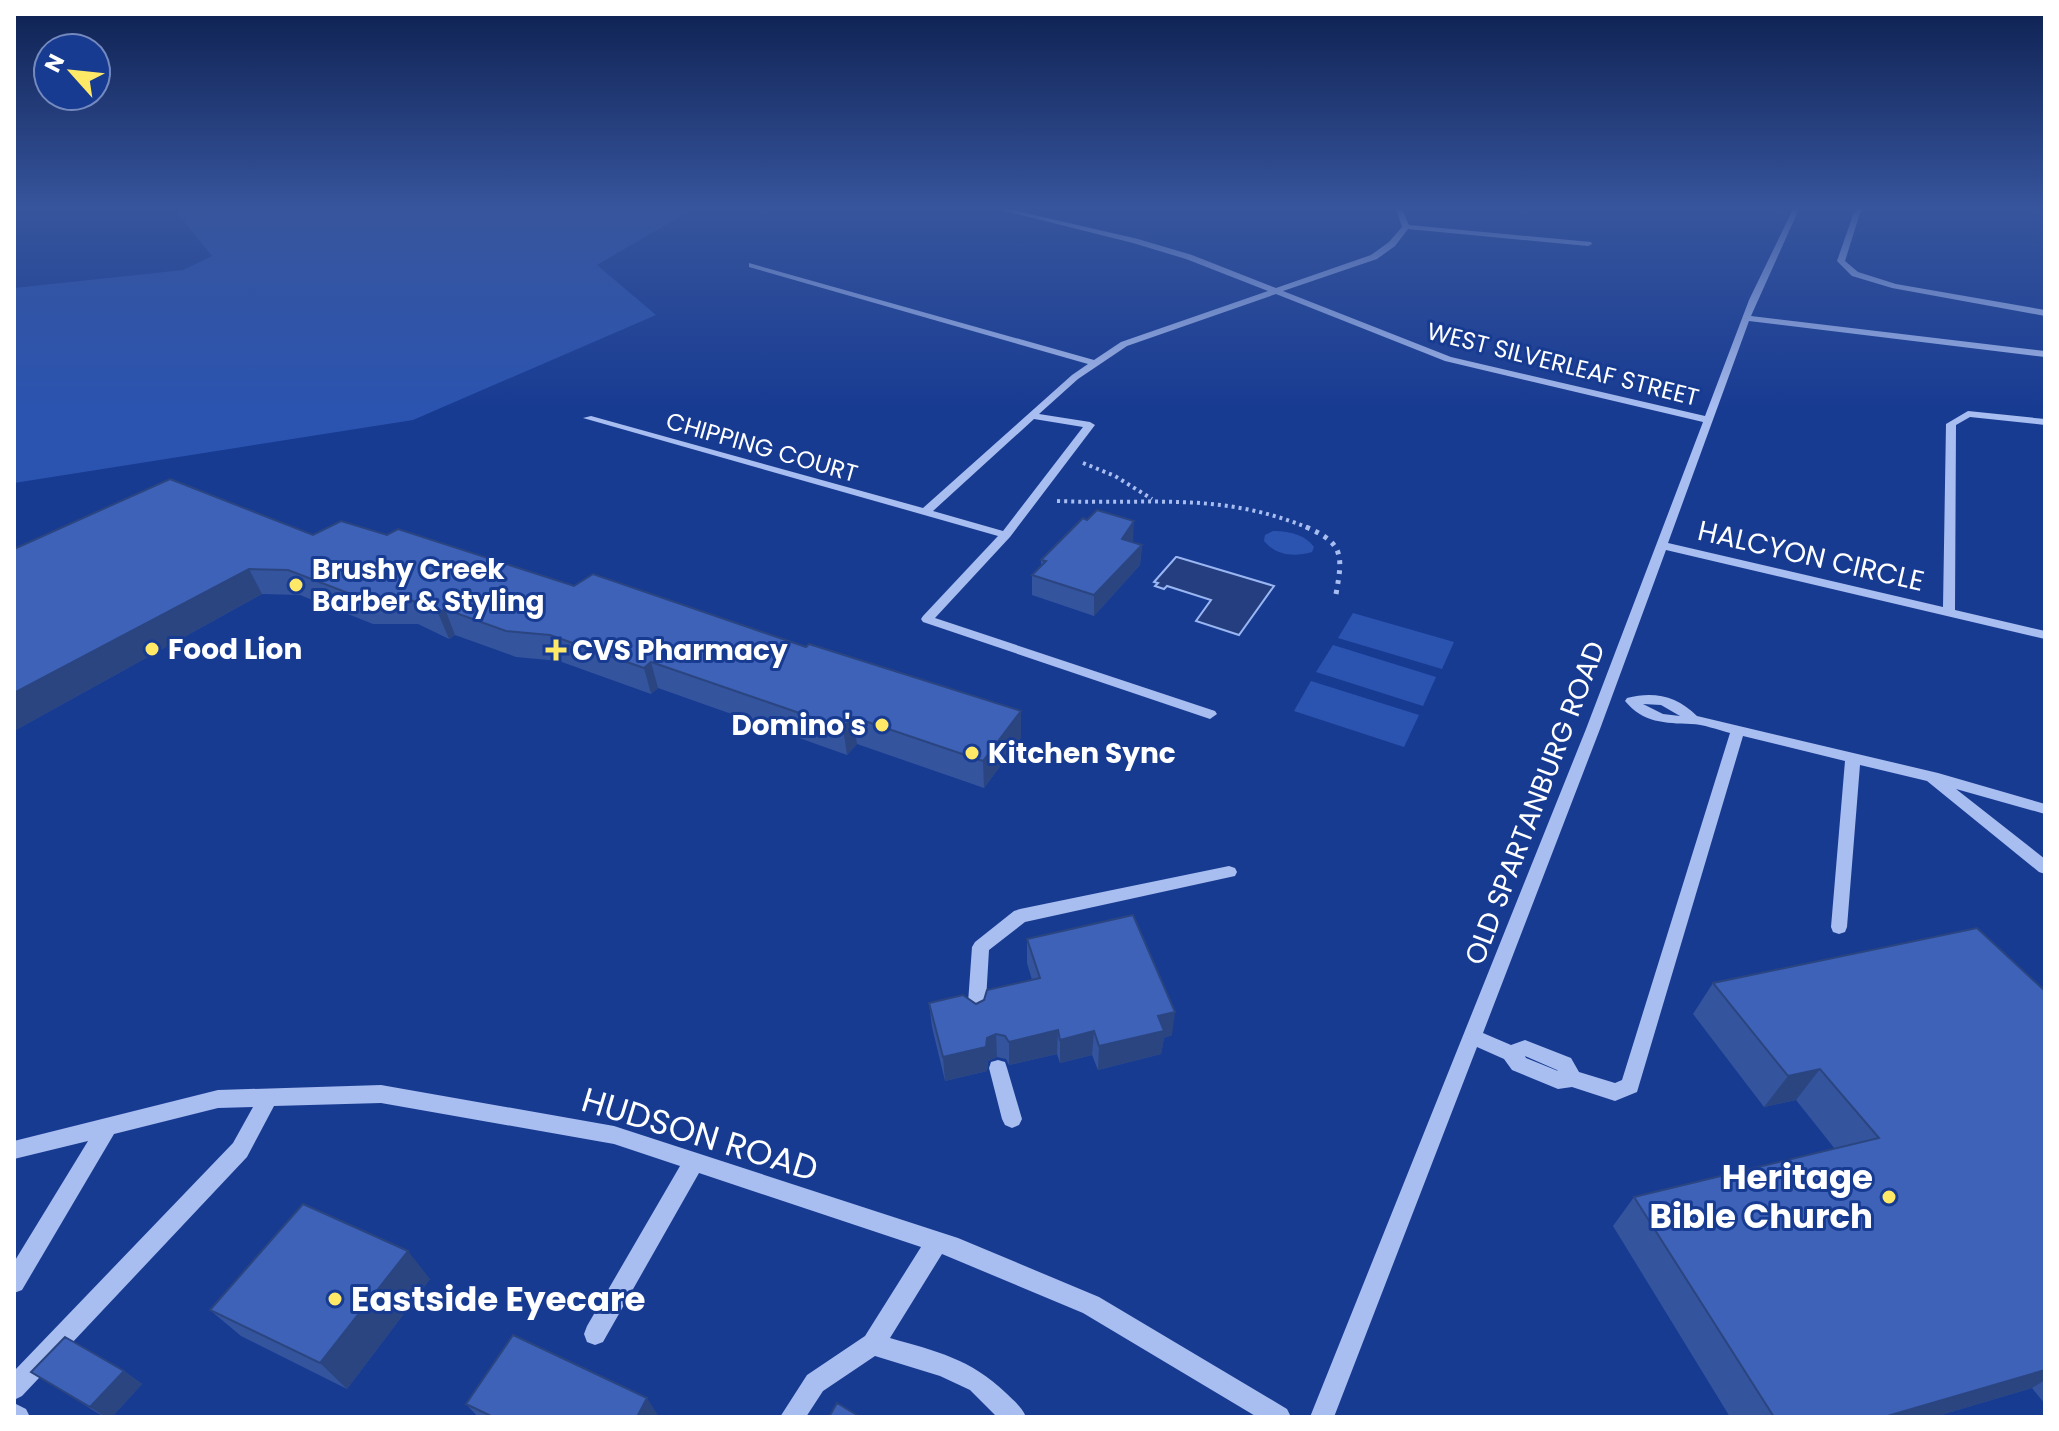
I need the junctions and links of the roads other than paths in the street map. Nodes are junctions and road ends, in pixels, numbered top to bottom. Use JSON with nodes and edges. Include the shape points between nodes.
{"nodes":[{"id":1,"x":790,"y":276,"type":"edge"},
{"id":2,"x":1238,"y":276,"type":"edge"},
{"id":3,"x":1322,"y":276,"type":"edge"},
{"id":4,"x":1764,"y":276,"type":"edge"},
{"id":5,"x":1861,"y":276,"type":"edge"},
{"id":6,"x":1280,"y":291,"type":"junction"},
{"id":7,"x":2045,"y":313,"type":"edge"},
{"id":8,"x":1747,"y":318,"type":"junction"},
{"id":9,"x":2045,"y":354,"type":"edge"},
{"id":10,"x":1095,"y":363,"type":"junction"},
{"id":11,"x":1032,"y":416,"type":"junction"},
{"id":12,"x":588,"y":418,"type":"dead end"},
{"id":13,"x":1708,"y":420,"type":"junction"},
{"id":14,"x":2045,"y":422,"type":"edge"},
{"id":15,"x":925,"y":512,"type":"junction"},
{"id":16,"x":1006,"y":535,"type":"junction"},
{"id":17,"x":1661,"y":545,"type":"junction"},
{"id":18,"x":1949,"y":613,"type":"junction"},
{"id":19,"x":2045,"y":635,"type":"edge"},
{"id":20,"x":1606,"y":694,"type":"junction"},
{"id":21,"x":1210,"y":714,"type":"dead end"},
{"id":22,"x":1738,"y":730,"type":"junction"},
{"id":23,"x":1853,"y":758,"type":"junction"},
{"id":24,"x":1932,"y":777,"type":"junction"},
{"id":25,"x":2045,"y":809,"type":"edge"},
{"id":26,"x":2045,"y":868,"type":"edge"},
{"id":27,"x":1229,"y":872,"type":"dead end"},
{"id":28,"x":1839,"y":927,"type":"dead end"},
{"id":29,"x":976,"y":1017,"type":"edge"},
{"id":30,"x":1472,"y":1037,"type":"junction"},
{"id":31,"x":998,"y":1068,"type":"dead end"},
{"id":32,"x":269,"y":1097,"type":"junction"},
{"id":33,"x":1012,"y":1119,"type":"dead end"},
{"id":34,"x":108,"y":1126,"type":"junction"},
{"id":35,"x":14,"y":1150,"type":"edge"},
{"id":36,"x":694,"y":1162,"type":"junction"},
{"id":37,"x":937,"y":1242,"type":"junction"},
{"id":38,"x":14,"y":1282,"type":"edge"},
{"id":39,"x":595,"y":1334,"type":"dead end"},
{"id":40,"x":873,"y":1344,"type":"junction"},
{"id":41,"x":14,"y":1388,"type":"edge"},
{"id":42,"x":792,"y":1417,"type":"edge"},
{"id":43,"x":1014,"y":1417,"type":"edge"},
{"id":44,"x":1279,"y":1417,"type":"edge"},
{"id":45,"x":1322,"y":1417,"type":"edge"}],
"edges":[{"from":1,"to":10,"type":"street"},
{"from":2,"to":6,"type":"street","name":"WEST SILVERLEAF STREET"},
{"from":3,"to":6,"type":"street"},
{"from":4,"to":8,"type":"street","name":"OLD SPARTANBURG ROAD"},
{"from":5,"to":7,"type":"street"},
{"from":6,"to":10,"type":"street","via":[[1149,333]]},
{"from":6,"to":13,"type":"street","name":"WEST SILVERLEAF STREET","via":[[1448,359]]},
{"from":8,"to":9,"type":"street"},
{"from":8,"to":13,"type":"street","name":"OLD SPARTANBURG ROAD"},
{"from":10,"to":11,"type":"street"},
{"from":11,"to":15,"type":"street"},
{"from":11,"to":16,"type":"street","via":[[1090,425]]},
{"from":12,"to":15,"type":"street","name":"CHIPPING COURT"},
{"from":13,"to":17,"type":"street","name":"OLD SPARTANBURG ROAD"},
{"from":14,"to":18,"type":"street","name":"HALCYON CIRCLE","via":[[1968,414],[1951,424]]},
{"from":15,"to":16,"type":"street","name":"CHIPPING COURT"},
{"from":16,"to":21,"type":"street","via":[[927,619]]},
{"from":17,"to":18,"type":"street","name":"HALCYON CIRCLE"},
{"from":17,"to":20,"type":"street","name":"OLD SPARTANBURG ROAD"},
{"from":18,"to":19,"type":"street","name":"HALCYON CIRCLE"},
{"from":20,"to":22,"type":"street","via":[[1679,705],[1692,719]]},
{"from":20,"to":30,"type":"street","name":"OLD SPARTANBURG ROAD"},
{"from":22,"to":23,"type":"street"},
{"from":22,"to":30,"type":"street","via":[[1630,1086],[1615,1092],[1572,1078],[1564,1064],[1525,1048],[1511,1053]]},
{"from":23,"to":24,"type":"street"},
{"from":23,"to":28,"type":"street"},
{"from":24,"to":25,"type":"street"},
{"from":24,"to":26,"type":"street"},
{"from":27,"to":29,"type":"street","via":[[1020,916],[981,947]]},
{"from":30,"to":45,"type":"street","name":"OLD SPARTANBURG ROAD"},
{"from":31,"to":33,"type":"street"},
{"from":32,"to":34,"type":"street","name":"HUDSON ROAD","via":[[218,1099]]},
{"from":32,"to":36,"type":"street","name":"HUDSON ROAD","via":[[381,1094],[614,1135]]},
{"from":32,"to":41,"type":"street","via":[[240,1150]]},
{"from":34,"to":35,"type":"street","name":"HUDSON ROAD"},
{"from":34,"to":38,"type":"street"},
{"from":36,"to":37,"type":"street","name":"HUDSON ROAD"},
{"from":36,"to":39,"type":"street"},
{"from":37,"to":40,"type":"street"},
{"from":37,"to":44,"type":"street","name":"HUDSON ROAD","via":[[1091,1305]]},
{"from":40,"to":42,"type":"street","via":[[815,1383]]},
{"from":40,"to":43,"type":"street","via":[[943,1365],[978,1382]]}]}
